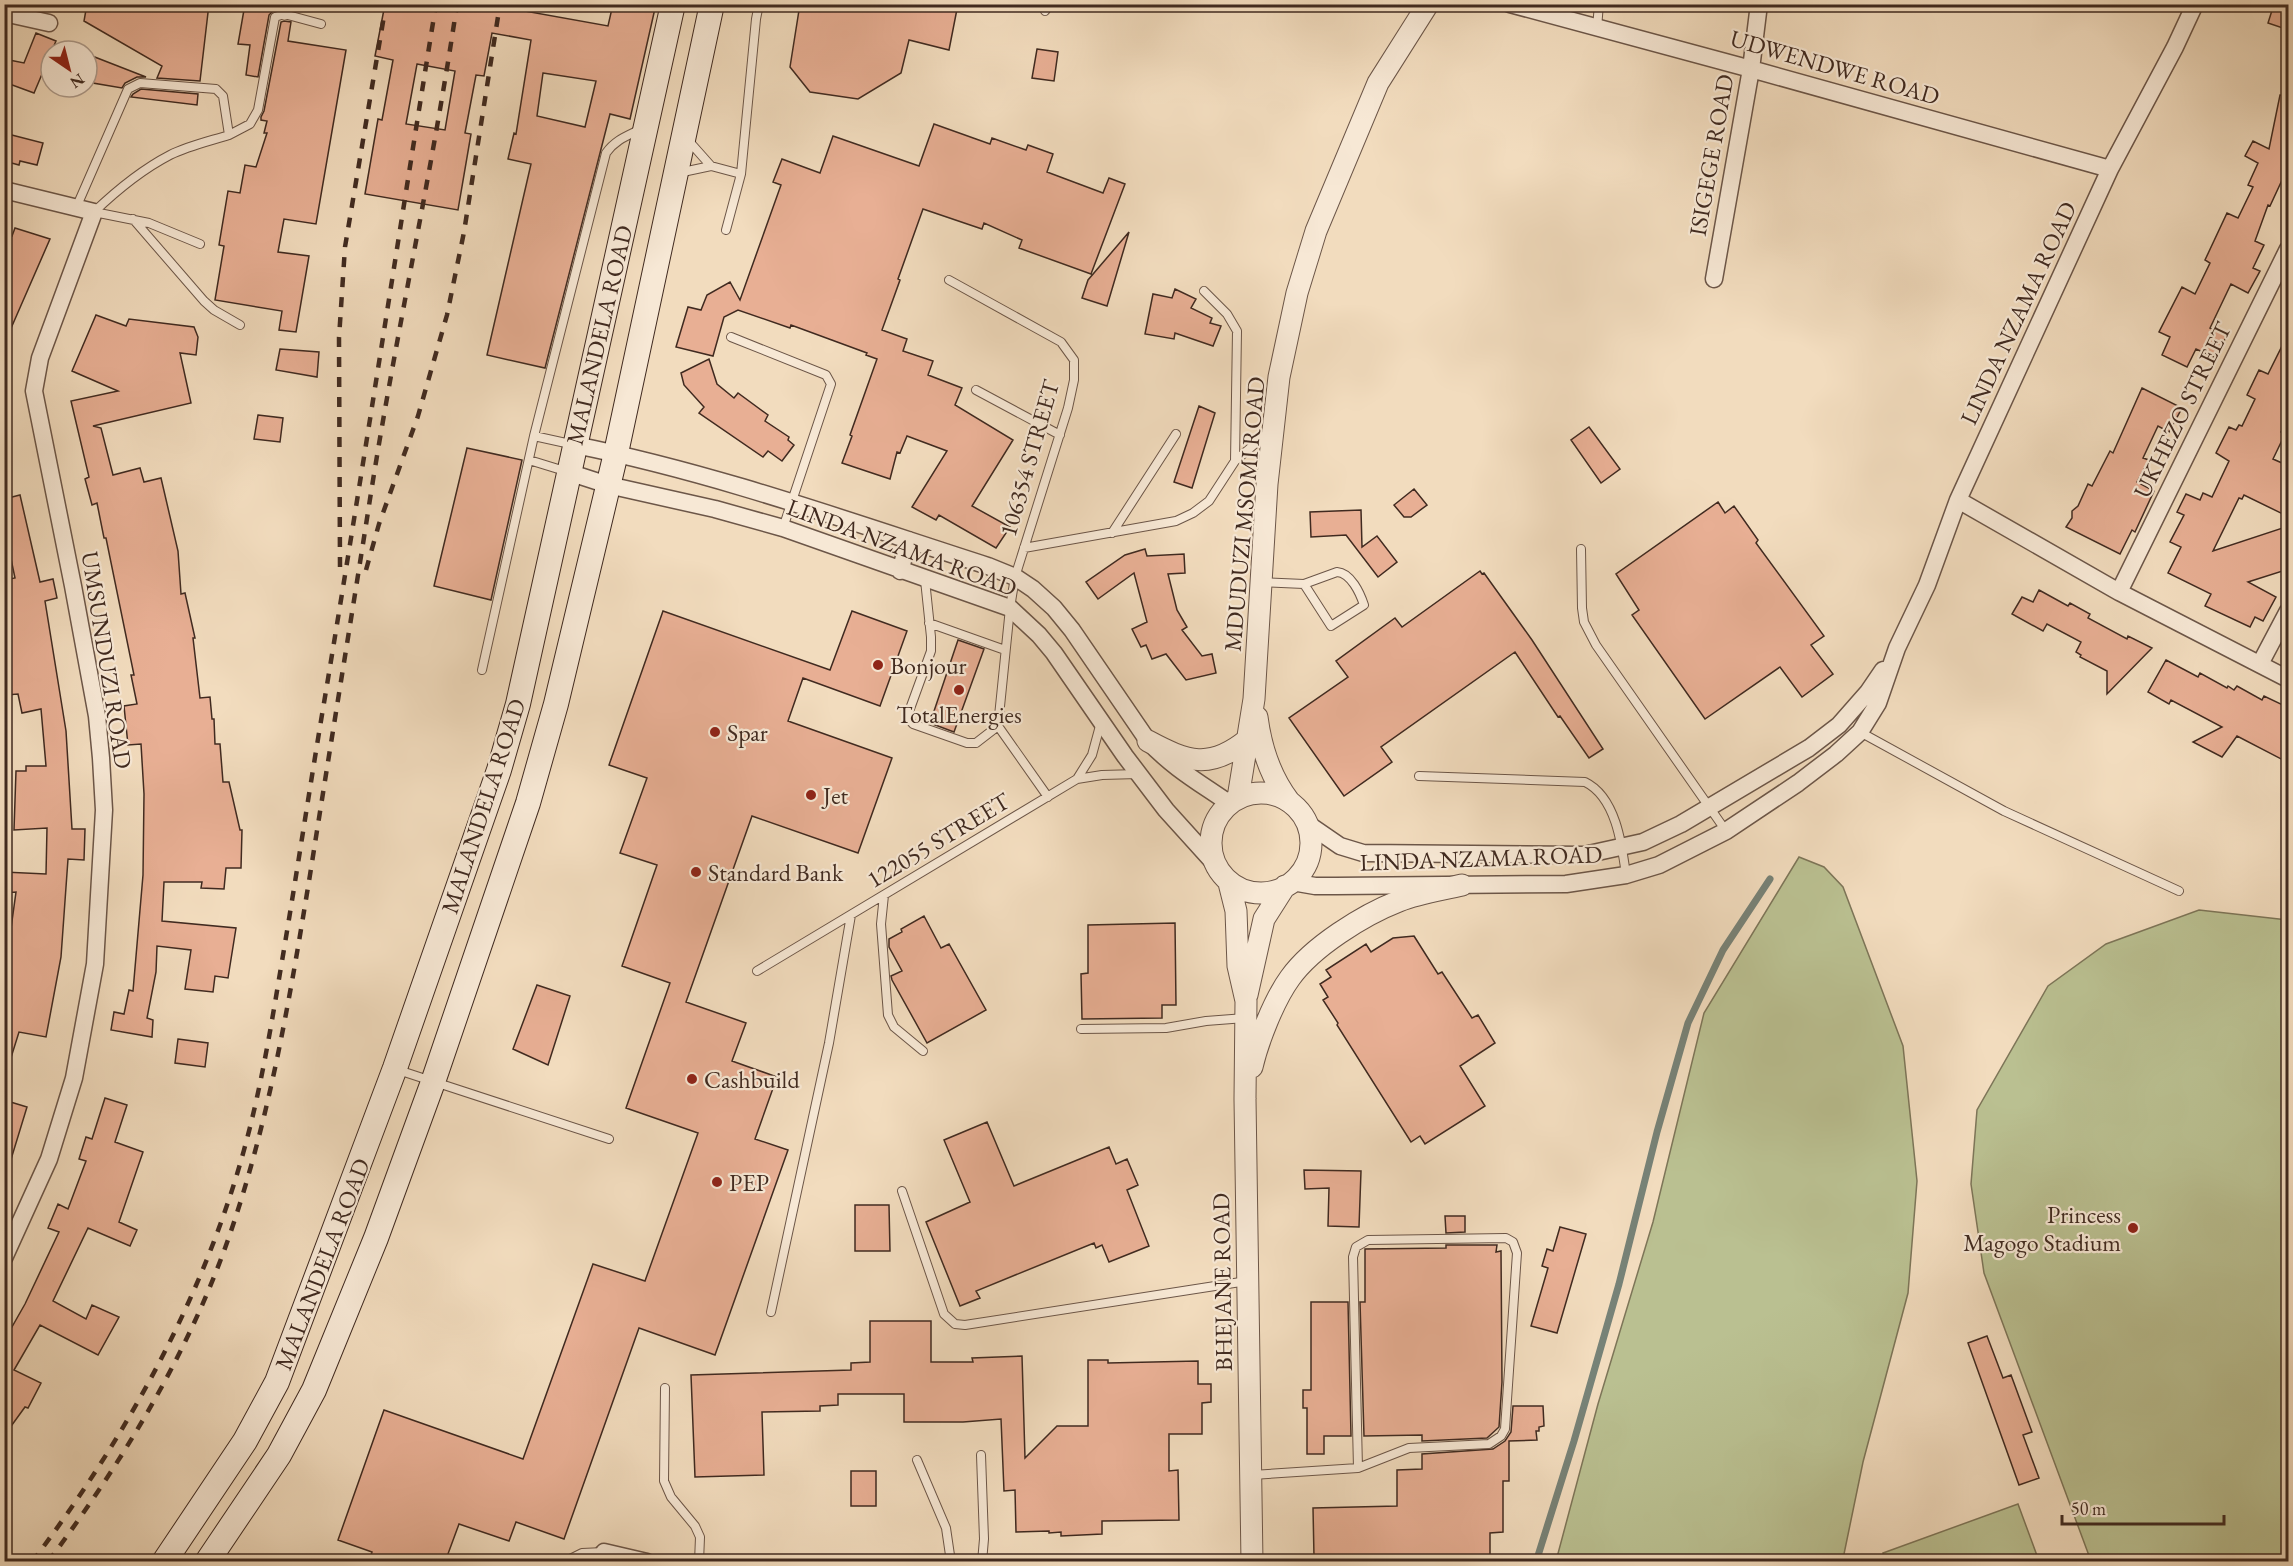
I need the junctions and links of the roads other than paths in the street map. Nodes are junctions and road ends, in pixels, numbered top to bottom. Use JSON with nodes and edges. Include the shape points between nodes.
{"nodes":[{"id":1,"x":673,"y":4,"type":"edge"},
{"id":2,"x":712,"y":4,"type":"edge"},
{"id":3,"x":759,"y":4,"type":"edge"},
{"id":4,"x":1428,"y":4,"type":"edge"},
{"id":5,"x":1510,"y":4,"type":"edge"},
{"id":6,"x":1599,"y":4,"type":"edge"},
{"id":7,"x":1759,"y":4,"type":"edge"},
{"id":8,"x":2195,"y":4,"type":"edge"},
{"id":9,"x":4,"y":13,"type":"edge"},
{"id":10,"x":49,"y":23,"type":"dead end"},
{"id":11,"x":321,"y":24,"type":"dead end"},
{"id":12,"x":1597,"y":28,"type":"junction"},
{"id":13,"x":1751,"y":69,"type":"junction"},
{"id":14,"x":646,"y":127,"type":"junction"},
{"id":15,"x":229,"y":135,"type":"junction"},
{"id":16,"x":684,"y":136,"type":"junction"},
{"id":17,"x":711,"y":166,"type":"junction"},
{"id":18,"x":2110,"y":169,"type":"junction"},
{"id":19,"x":676,"y":174,"type":"junction"},
{"id":20,"x":741,"y":174,"type":"junction"},
{"id":21,"x":4,"y":190,"type":"edge"},
{"id":22,"x":76,"y":208,"type":"junction"},
{"id":23,"x":94,"y":212,"type":"junction"},
{"id":24,"x":133,"y":219,"type":"junction"},
{"id":25,"x":726,"y":230,"type":"dead end"},
{"id":26,"x":200,"y":244,"type":"dead end"},
{"id":27,"x":2289,"y":249,"type":"edge"},
{"id":28,"x":1714,"y":279,"type":"dead end"},
{"id":29,"x":949,"y":280,"type":"dead end"},
{"id":30,"x":1204,"y":291,"type":"dead end"},
{"id":31,"x":240,"y":325,"type":"dead end"},
{"id":32,"x":731,"y":337,"type":"dead end"},
{"id":33,"x":976,"y":390,"type":"dead end"},
{"id":34,"x":1274,"y":429,"type":"junction"},
{"id":35,"x":1176,"y":434,"type":"dead end"},
{"id":36,"x":1060,"y":435,"type":"junction"},
{"id":37,"x":534,"y":436,"type":"junction"},
{"id":38,"x":574,"y":445,"type":"junction"},
{"id":39,"x":616,"y":453,"type":"junction"},
{"id":40,"x":529,"y":460,"type":"junction"},
{"id":41,"x":1234,"y":461,"type":"junction"},
{"id":42,"x":568,"y":472,"type":"junction"},
{"id":43,"x":608,"y":485,"type":"junction"},
{"id":44,"x":1958,"y":500,"type":"junction"},
{"id":45,"x":792,"y":503,"type":"junction"},
{"id":46,"x":783,"y":528,"type":"junction"},
{"id":47,"x":1112,"y":533,"type":"junction"},
{"id":48,"x":909,"y":540,"type":"junction"},
{"id":49,"x":1024,"y":548,"type":"junction"},
{"id":50,"x":1581,"y":549,"type":"dead end"},
{"id":51,"x":900,"y":570,"type":"junction"},
{"id":52,"x":1016,"y":577,"type":"junction"},
{"id":53,"x":926,"y":580,"type":"junction"},
{"id":54,"x":1262,"y":582,"type":"junction"},
{"id":55,"x":1304,"y":584,"type":"junction"},
{"id":56,"x":2119,"y":592,"type":"junction"},
{"id":57,"x":1010,"y":608,"type":"junction"},
{"id":58,"x":2289,"y":611,"type":"edge"},
{"id":59,"x":929,"y":622,"type":"junction"},
{"id":60,"x":1897,"y":648,"type":"junction"},
{"id":61,"x":1005,"y":650,"type":"junction"},
{"id":62,"x":2260,"y":664,"type":"junction"},
{"id":63,"x":1098,"y":669,"type":"junction"},
{"id":64,"x":482,"y":670,"type":"dead end"},
{"id":65,"x":2289,"y":679,"type":"edge"},
{"id":66,"x":1075,"y":683,"type":"junction"},
{"id":67,"x":1254,"y":699,"type":"junction"},
{"id":68,"x":1101,"y":721,"type":"junction"},
{"id":69,"x":998,"y":726,"type":"junction"},
{"id":70,"x":1860,"y":732,"type":"junction"},
{"id":71,"x":1247,"y":740,"type":"junction"},
{"id":72,"x":1148,"y":741,"type":"junction"},
{"id":73,"x":1138,"y":774,"type":"junction"},
{"id":74,"x":1419,"y":776,"type":"dead end"},
{"id":75,"x":1077,"y":779,"type":"junction"},
{"id":76,"x":1048,"y":797,"type":"junction"},
{"id":77,"x":1234,"y":801,"type":"junction"},
{"id":78,"x":1289,"y":801,"type":"junction"},
{"id":79,"x":1710,"y":808,"type":"junction"},
{"id":80,"x":1308,"y":824,"type":"junction"},
{"id":81,"x":1726,"y":831,"type":"junction"},
{"id":82,"x":1623,"y":847,"type":"junction"},
{"id":83,"x":1213,"y":862,"type":"junction"},
{"id":84,"x":1626,"y":875,"type":"junction"},
{"id":85,"x":1229,"y":883,"type":"junction"},
{"id":86,"x":1289,"y":884,"type":"junction"},
{"id":87,"x":1462,"y":885,"type":"junction"},
{"id":88,"x":2179,"y":891,"type":"dead end"},
{"id":89,"x":884,"y":895,"type":"junction"},
{"id":90,"x":852,"y":915,"type":"junction"},
{"id":91,"x":757,"y":971,"type":"dead end"},
{"id":92,"x":1246,"y":1010,"type":"junction"},
{"id":93,"x":1081,"y":1029,"type":"dead end"},
{"id":94,"x":923,"y":1051,"type":"dead end"},
{"id":95,"x":395,"y":1068,"type":"junction"},
{"id":96,"x":433,"y":1082,"type":"junction"},
{"id":97,"x":1245,"y":1099,"type":"junction"},
{"id":98,"x":609,"y":1139,"type":"dead end"},
{"id":99,"x":902,"y":1191,"type":"dead end"},
{"id":100,"x":4,"y":1258,"type":"edge"},
{"id":101,"x":1248,"y":1281,"type":"junction"},
{"id":102,"x":771,"y":1312,"type":"dead end"},
{"id":103,"x":665,"y":1388,"type":"dead end"},
{"id":104,"x":981,"y":1455,"type":"dead end"},
{"id":105,"x":917,"y":1460,"type":"dead end"},
{"id":106,"x":1358,"y":1468,"type":"junction"},
{"id":107,"x":1251,"y":1475,"type":"junction"},
{"id":108,"x":604,"y":1552,"type":"joint"},
{"id":109,"x":164,"y":1562,"type":"edge"},
{"id":110,"x":207,"y":1562,"type":"edge"},
{"id":111,"x":564,"y":1562,"type":"edge"},
{"id":112,"x":647,"y":1562,"type":"edge"},
{"id":113,"x":699,"y":1562,"type":"edge"},
{"id":114,"x":951,"y":1562,"type":"edge"},
{"id":115,"x":982,"y":1562,"type":"edge"},
{"id":116,"x":1252,"y":1562,"type":"edge"}],
"edges":[{"from":1,"to":14,"type":"main road","name":"MALANDELA ROAD"},
{"from":2,"to":16,"type":"main road","name":"MALANDELA ROAD"},
{"from":3,"to":20,"type":"lane"},
{"from":4,"to":34,"type":"street","name":"MDUDUZI MSOMI ROAD","via":[[1378,83],[1316,231],[1279,377]]},
{"from":5,"to":12,"type":"street","name":"UDWENDWE ROAD"},
{"from":6,"to":12,"type":"lane"},
{"from":7,"to":13,"type":"street","name":"ISIGEGE ROAD"},
{"from":8,"to":18,"type":"street","name":"LINDA NZAMA ROAD"},
{"from":9,"to":10,"type":"street"},
{"from":11,"to":15,"type":"lane","name":"UMSUNDUZI ROAD","via":[[284,14],[275,17],[258,110],[250,124]]},
{"from":12,"to":13,"type":"street","name":"UDWENDWE ROAD"},
{"from":13,"to":18,"type":"street","name":"UDWENDWE ROAD"},
{"from":13,"to":28,"type":"street","name":"ISIGEGE ROAD"},
{"from":14,"to":37,"type":"lane","via":[[620,139],[606,153]]},
{"from":14,"to":38,"type":"main road","name":"MALANDELA ROAD"},
{"from":15,"to":22,"type":"lane","via":[[223,96],[216,89],[140,83],[128,89]]},
{"from":15,"to":23,"type":"lane","name":"UMSUNDUZI ROAD","via":[[172,154]]},
{"from":16,"to":17,"type":"lane"},
{"from":16,"to":19,"type":"main road","name":"MALANDELA ROAD"},
{"from":17,"to":19,"type":"lane"},
{"from":17,"to":20,"type":"lane"},
{"from":18,"to":44,"type":"street","name":"LINDA NZAMA ROAD"},
{"from":19,"to":39,"type":"main road","name":"MALANDELA ROAD"},
{"from":20,"to":25,"type":"lane"},
{"from":21,"to":22,"type":"street"},
{"from":22,"to":23,"type":"street"},
{"from":23,"to":24,"type":"lane"},
{"from":23,"to":100,"type":"street","name":"UMSUNDUZI ROAD","via":[[40,358],[34,392],[98,727],[104,810],[95,964],[68,1098],[49,1159]]},
{"from":24,"to":26,"type":"lane"},
{"from":24,"to":31,"type":"lane","via":[[204,301]]},
{"from":27,"to":56,"type":"street","name":"UKHEZO STREET"},
{"from":29,"to":36,"type":"lane","name":"106354 STREET","via":[[1061,342],[1070,352],[1074,380]]},
{"from":30,"to":41,"type":"lane","via":[[1227,314],[1237,331]]},
{"from":32,"to":45,"type":"lane","via":[[826,375],[831,384]]},
{"from":33,"to":36,"type":"lane"},
{"from":34,"to":41,"type":"lane"},
{"from":34,"to":54,"type":"street","name":"MDUDUZI MSOMI ROAD"},
{"from":35,"to":47,"type":"lane"},
{"from":36,"to":49,"type":"lane","name":"106354 STREET"},
{"from":37,"to":38,"type":"lane"},
{"from":37,"to":40,"type":"lane"},
{"from":38,"to":39,"type":"street","name":"LINDA NZAMA ROAD"},
{"from":38,"to":42,"type":"main road","name":"MALANDELA ROAD"},
{"from":39,"to":43,"type":"main road","name":"MALANDELA ROAD"},
{"from":39,"to":45,"type":"street","name":"LINDA NZAMA ROAD"},
{"from":40,"to":42,"type":"lane"},
{"from":40,"to":64,"type":"lane"},
{"from":41,"to":47,"type":"lane","via":[[1209,501],[1193,513],[1176,521]]},
{"from":42,"to":43,"type":"street","name":"LINDA NZAMA ROAD"},
{"from":42,"to":95,"type":"main road","name":"MALANDELA ROAD","via":[[518,704],[499,770]]},
{"from":43,"to":46,"type":"street","name":"LINDA NZAMA ROAD"},
{"from":43,"to":96,"type":"main road","name":"MALANDELA ROAD","via":[[537,774]]},
{"from":44,"to":56,"type":"street"},
{"from":44,"to":60,"type":"street","name":"LINDA NZAMA ROAD","via":[[1927,585]]},
{"from":45,"to":46,"type":"lane"},
{"from":45,"to":48,"type":"street","name":"LINDA NZAMA ROAD"},
{"from":46,"to":51,"type":"street","name":"LINDA NZAMA ROAD"},
{"from":47,"to":49,"type":"lane"},
{"from":48,"to":51,"type":"street"},
{"from":48,"to":52,"type":"street","name":"LINDA NZAMA ROAD"},
{"from":49,"to":52,"type":"lane","name":"106354 STREET"},
{"from":50,"to":79,"type":"lane","via":[[1584,622]]},
{"from":51,"to":53,"type":"street","name":"LINDA NZAMA ROAD"},
{"from":52,"to":57,"type":"lane","name":"106354 STREET"},
{"from":52,"to":63,"type":"street","name":"LINDA NZAMA ROAD","via":[[1054,608]]},
{"from":53,"to":57,"type":"street","name":"LINDA NZAMA ROAD"},
{"from":53,"to":59,"type":"lane"},
{"from":54,"to":55,"type":"lane"},
{"from":54,"to":67,"type":"street","name":"MDUDUZI MSOMI ROAD"},
{"from":55,"to":55,"type":"lane","via":[[1342,572],[1348,575],[1364,605],[1331,626]]},
{"from":56,"to":62,"type":"street"},
{"from":57,"to":61,"type":"lane","name":"106354 STREET"},
{"from":57,"to":66,"type":"street","name":"LINDA NZAMA ROAD","via":[[1039,634]]},
{"from":58,"to":62,"type":"street"},
{"from":59,"to":61,"type":"lane"},
{"from":59,"to":69,"type":"lane","via":[[931,651],[909,720],[967,743],[976,743]]},
{"from":60,"to":70,"type":"street","name":"LINDA NZAMA ROAD","via":[[1878,703]]},
{"from":60,"to":79,"type":"street","name":"LINDA NZAMA ROAD","via":[[1868,692],[1839,725],[1809,748]]},
{"from":61,"to":69,"type":"lane","name":"106354 STREET"},
{"from":62,"to":65,"type":"street"},
{"from":63,"to":66,"type":"street"},
{"from":63,"to":72,"type":"street","name":"LINDA NZAMA ROAD"},
{"from":66,"to":68,"type":"street","name":"LINDA NZAMA ROAD"},
{"from":67,"to":71,"type":"street","name":"MDUDUZI MSOMI ROAD"},
{"from":67,"to":78,"type":"street","name":"MDUDUZI MSOMI ROAD","via":[[1263,751],[1276,783]]},
{"from":68,"to":73,"type":"street","name":"LINDA NZAMA ROAD"},
{"from":68,"to":75,"type":"lane","name":"122055 STREET","via":[[1092,755]]},
{"from":69,"to":76,"type":"lane"},
{"from":70,"to":81,"type":"street","name":"LINDA NZAMA ROAD","via":[[1798,783]]},
{"from":70,"to":88,"type":"lane","via":[[2004,811]]},
{"from":71,"to":72,"type":"street","via":[[1232,752],[1200,761]]},
{"from":71,"to":77,"type":"street","name":"MDUDUZI MSOMI ROAD"},
{"from":72,"to":77,"type":"street","name":"LINDA NZAMA ROAD","via":[[1174,768]]},
{"from":73,"to":75,"type":"lane","name":"122055 STREET"},
{"from":73,"to":83,"type":"street","name":"LINDA NZAMA ROAD"},
{"from":74,"to":82,"type":"lane","via":[[1585,782],[1610,808]]},
{"from":75,"to":76,"type":"lane","name":"122055 STREET"},
{"from":76,"to":89,"type":"lane","name":"122055 STREET"},
{"from":77,"to":78,"type":"street","via":[[1259,793]]},
{"from":77,"to":83,"type":"street","via":[[1222,811],[1212,830]]},
{"from":78,"to":80,"type":"street"},
{"from":79,"to":81,"type":"lane"},
{"from":79,"to":82,"type":"street","name":"LINDA NZAMA ROAD","via":[[1652,838]]},
{"from":80,"to":82,"type":"street","name":"LINDA NZAMA ROAD","via":[[1340,846],[1363,853],[1584,855]]},
{"from":80,"to":86,"type":"street","via":[[1310,854],[1302,873]]},
{"from":81,"to":84,"type":"street","name":"LINDA NZAMA ROAD","via":[[1659,865]]},
{"from":82,"to":84,"type":"lane"},
{"from":83,"to":85,"type":"street"},
{"from":84,"to":87,"type":"street","name":"LINDA NZAMA ROAD","via":[[1566,884]]},
{"from":85,"to":86,"type":"street","via":[[1261,894]]},
{"from":85,"to":92,"type":"street","name":"BHEJANE ROAD","via":[[1236,911],[1238,966]]},
{"from":86,"to":87,"type":"street","name":"LINDA NZAMA ROAD"},
{"from":86,"to":92,"type":"street","name":"BHEJANE ROAD","via":[[1264,919]]},
{"from":87,"to":97,"type":"street","via":[[1399,901],[1355,924],[1304,962],[1289,979],[1259,1041]]},
{"from":89,"to":90,"type":"lane","name":"122055 STREET"},
{"from":89,"to":94,"type":"lane","via":[[881,924],[888,1015],[894,1027]]},
{"from":90,"to":91,"type":"lane","name":"122055 STREET"},
{"from":90,"to":102,"type":"lane","via":[[829,1043]]},
{"from":92,"to":93,"type":"lane","via":[[1166,1028]]},
{"from":92,"to":97,"type":"street","name":"BHEJANE ROAD"},
{"from":95,"to":96,"type":"lane"},
{"from":95,"to":109,"type":"main road","name":"MALANDELA ROAD","via":[[277,1382],[245,1442]]},
{"from":96,"to":98,"type":"lane"},
{"from":96,"to":110,"type":"main road","name":"MALANDELA ROAD","via":[[376,1238],[314,1390],[279,1455]]},
{"from":97,"to":101,"type":"street","name":"BHEJANE ROAD"},
{"from":99,"to":101,"type":"lane","via":[[944,1314],[955,1324],[965,1326]]},
{"from":101,"to":107,"type":"street","name":"BHEJANE ROAD"},
{"from":103,"to":113,"type":"lane","via":[[664,1481],[670,1497],[700,1537]]},
{"from":104,"to":115,"type":"lane"},
{"from":105,"to":114,"type":"lane","via":[[946,1528]]},
{"from":106,"to":106,"type":"lane","via":[[1353,1257],[1356,1247],[1368,1240],[1513,1242],[1516,1253],[1502,1436],[1489,1444],[1409,1448]]},
{"from":106,"to":107,"type":"lane"},
{"from":107,"to":116,"type":"street","name":"BHEJANE ROAD"},
{"from":108,"to":111,"type":"lane","via":[[582,1553]]},
{"from":108,"to":112,"type":"street"}]}
